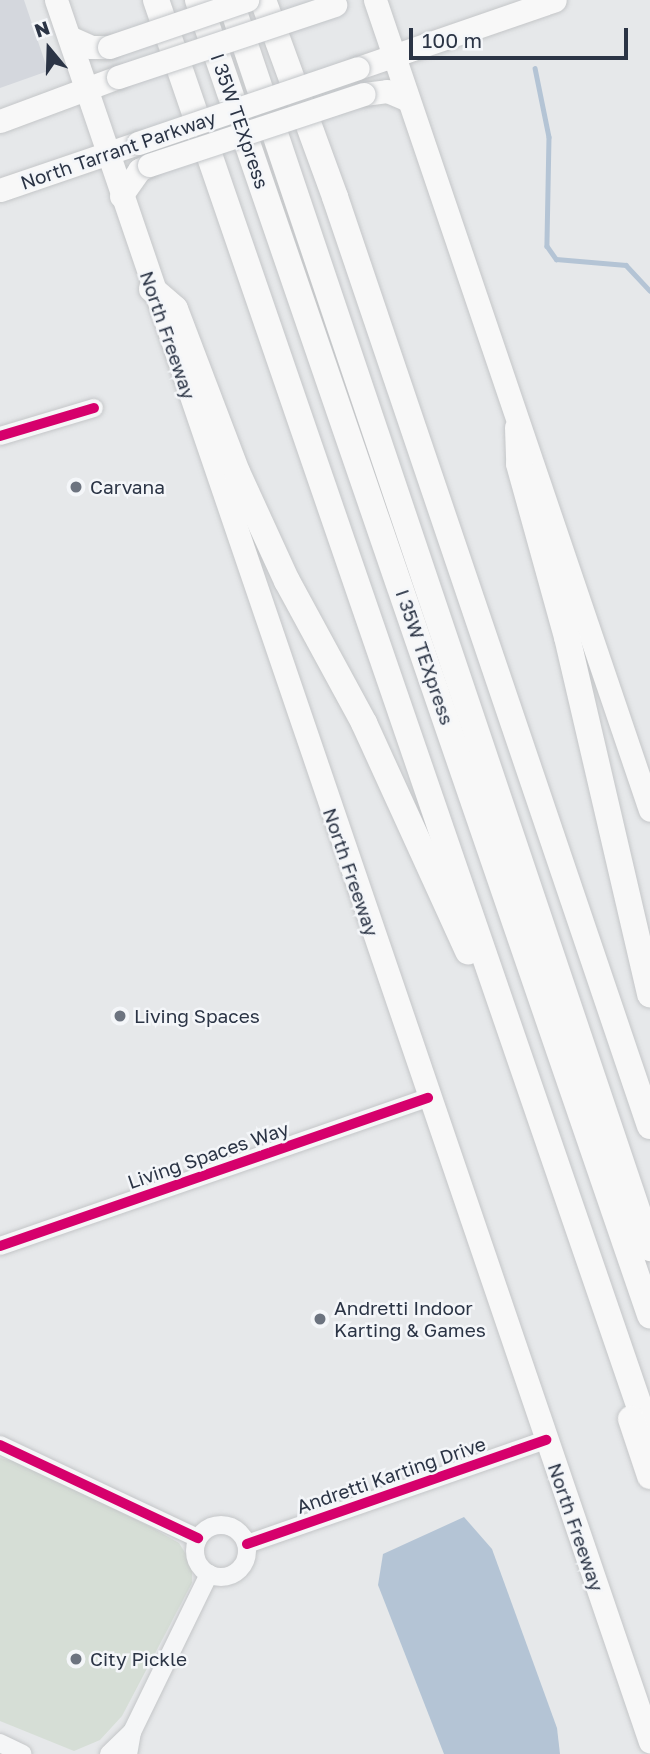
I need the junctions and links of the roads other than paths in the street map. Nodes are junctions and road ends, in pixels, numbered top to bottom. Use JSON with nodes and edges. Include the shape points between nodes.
{"nodes":[{"id":1,"x":55,"y":0,"type":"edge"},
{"id":2,"x":156,"y":0,"type":"edge"},
{"id":3,"x":198,"y":0,"type":"edge"},
{"id":4,"x":230,"y":0,"type":"edge"},
{"id":5,"x":247,"y":0,"type":"edge"},
{"id":6,"x":263,"y":0,"type":"edge"},
{"id":7,"x":375,"y":0,"type":"edge"},
{"id":8,"x":555,"y":0,"type":"edge"},
{"id":9,"x":342,"y":2,"type":"edge"},
{"id":10,"x":69,"y":37,"type":"junction"},
{"id":11,"x":391,"y":56,"type":"junction"},
{"id":12,"x":84,"y":89,"type":"junction"},
{"id":13,"x":406,"y":99,"type":"junction"},
{"id":14,"x":0,"y":121,"type":"edge"},
{"id":15,"x":107,"y":153,"type":"junction"},
{"id":16,"x":0,"y":190,"type":"edge"},
{"id":17,"x":121,"y":196,"type":"junction"},
{"id":18,"x":152,"y":289,"type":"junction"},
{"id":19,"x":94,"y":408,"type":"dead end"},
{"id":20,"x":518,"y":428,"type":"junction"},
{"id":21,"x":0,"y":436,"type":"edge"},
{"id":22,"x":650,"y":810,"type":"edge"},
{"id":23,"x":650,"y":994,"type":"edge"},
{"id":24,"x":428,"y":1098,"type":"junction"},
{"id":25,"x":650,"y":1126,"type":"edge"},
{"id":26,"x":559,"y":1164,"type":"junction"},
{"id":27,"x":0,"y":1246,"type":"edge"},
{"id":28,"x":650,"y":1248,"type":"edge"},
{"id":29,"x":600,"y":1294,"type":"junction"},
{"id":30,"x":650,"y":1315,"type":"edge"},
{"id":31,"x":650,"y":1437,"type":"edge"},
{"id":32,"x":546,"y":1440,"type":"junction"},
{"id":33,"x":0,"y":1445,"type":"edge"},
{"id":34,"x":650,"y":1476,"type":"edge"},
{"id":35,"x":198,"y":1538,"type":"junction"},
{"id":36,"x":247,"y":1544,"type":"junction"},
{"id":37,"x":209,"y":1574,"type":"junction"},
{"id":38,"x":132,"y":1732,"type":"junction"},
{"id":39,"x":650,"y":1742,"type":"edge"},
{"id":40,"x":0,"y":1743,"type":"edge"},
{"id":41,"x":23,"y":1754,"type":"edge"},
{"id":42,"x":109,"y":1754,"type":"edge"},
{"id":43,"x":128,"y":1754,"type":"edge"}],
"edges":[{"from":1,"to":10,"type":"main road","name":"North Freeway"},
{"from":2,"to":26,"type":"highway"},
{"from":3,"to":30,"type":"highway","name":"I 35W TEXpress"},
{"from":4,"to":28,"type":"highway","name":"I 35W TEXpress"},
{"from":5,"to":10,"type":"main road","bridge":true,"via":[[109,47],[91,47]]},
{"from":6,"to":25,"type":"highway","via":[[335,197]]},
{"from":7,"to":11,"type":"main road"},
{"from":8,"to":11,"type":"main road","name":"North Tarrant Parkway"},
{"from":9,"to":12,"type":"main road","bridge":true},
{"from":10,"to":12,"type":"main road","name":"North Freeway"},
{"from":11,"to":13,"type":"main road"},
{"from":11,"to":15,"type":"main road","name":"North Tarrant Parkway","bridge":true},
{"from":12,"to":14,"type":"main road"},
{"from":12,"to":15,"type":"main road","name":"North Freeway"},
{"from":13,"to":17,"type":"main road","bridge":true,"via":[[387,91],[364,94],[149,165],[139,170]]},
{"from":13,"to":20,"type":"main road"},
{"from":15,"to":16,"type":"main road","name":"North Tarrant Parkway"},
{"from":15,"to":17,"type":"main road","name":"North Freeway"},
{"from":17,"to":18,"type":"main road","name":"North Freeway"},
{"from":18,"to":24,"type":"main road","name":"North Freeway"},
{"from":18,"to":26,"type":"highway","via":[[175,309],[237,472],[287,581],[364,723],[472,958],[533,1136]]},
{"from":19,"to":21,"type":"street"},
{"from":20,"to":22,"type":"main road"},
{"from":20,"to":23,"type":"highway","via":[[519,464],[567,637]]},
{"from":24,"to":27,"type":"street","name":"Living Spaces Way"},
{"from":24,"to":32,"type":"main road","name":"North Freeway"},
{"from":26,"to":29,"type":"highway"},
{"from":29,"to":31,"type":"highway"},
{"from":29,"to":34,"type":"highway","via":[[599,1323]]},
{"from":32,"to":36,"type":"street","name":"Andretti Karting Drive"},
{"from":32,"to":39,"type":"main road","name":"North Freeway"},
{"from":33,"to":35,"type":"street"},
{"from":35,"to":36,"type":"street","via":[[211,1527],[229,1526]]},
{"from":35,"to":37,"type":"street","via":[[197,1562]]},
{"from":36,"to":37,"type":"street","via":[[241,1570],[225,1577]]},
{"from":37,"to":38,"type":"street"},
{"from":38,"to":42,"type":"street"},
{"from":38,"to":43,"type":"street"},
{"from":40,"to":41,"type":"street"}]}
